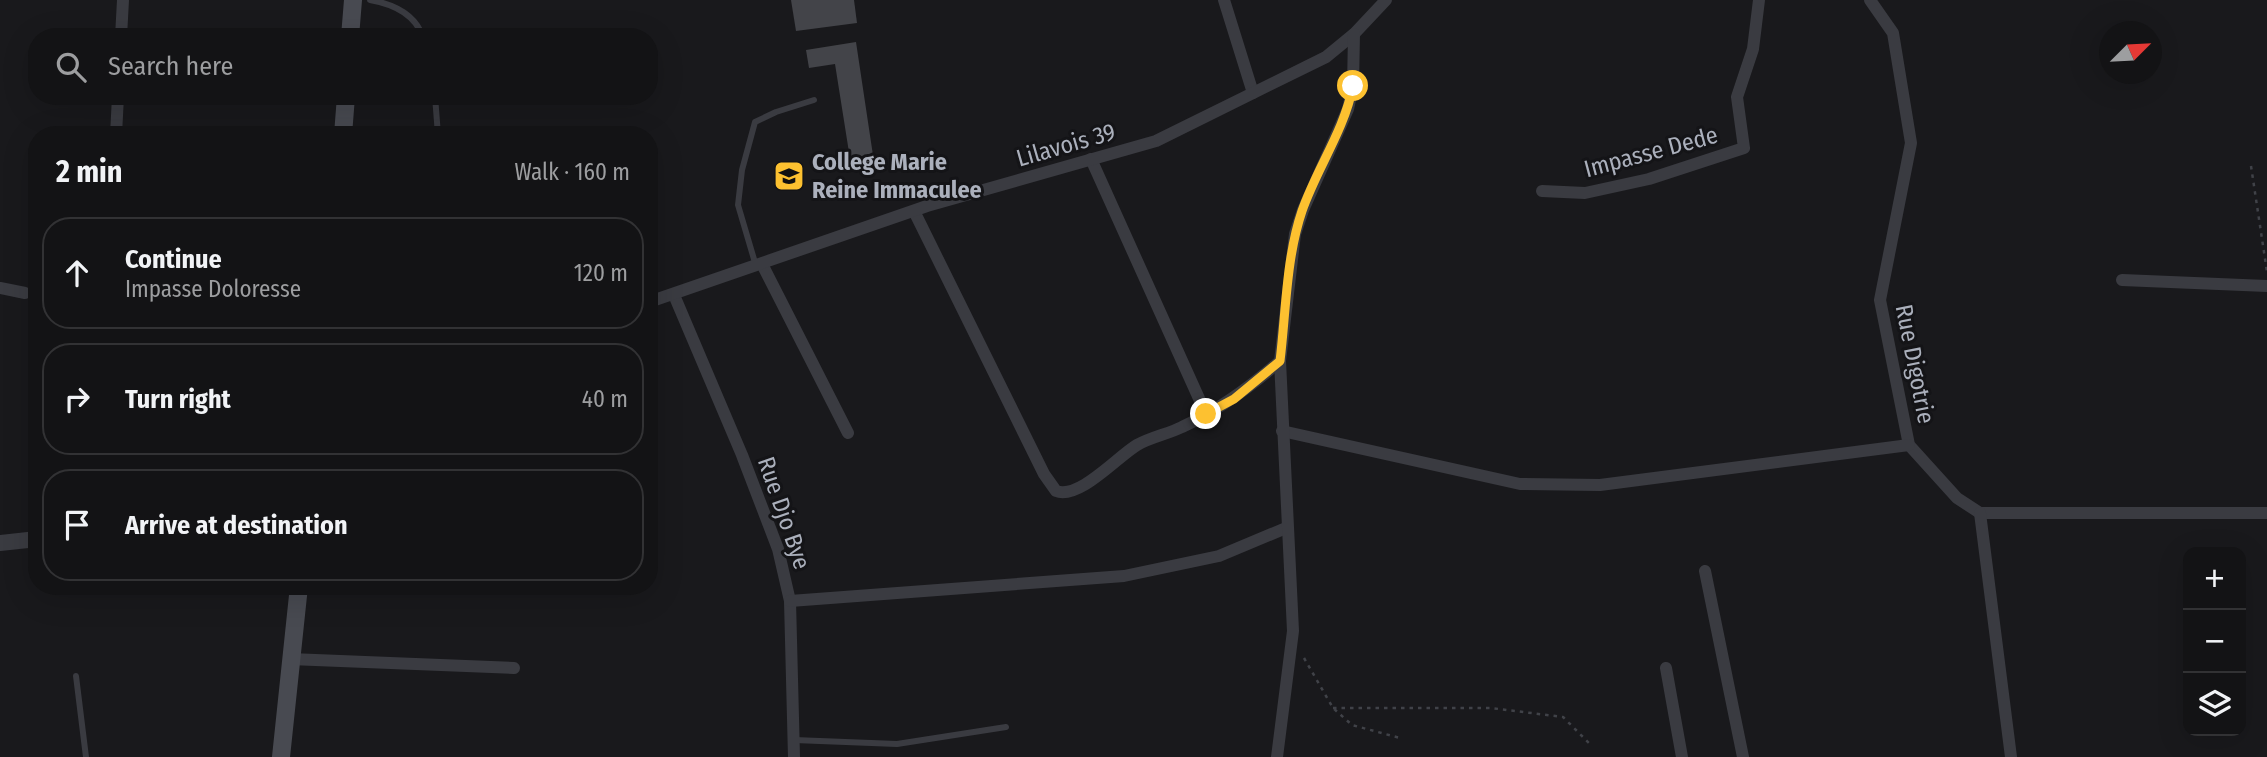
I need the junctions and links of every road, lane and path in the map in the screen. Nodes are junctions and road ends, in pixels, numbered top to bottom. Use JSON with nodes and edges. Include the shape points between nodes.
{"nodes":[{"id":1,"x":123,"y":0,"type":"edge"},
{"id":2,"x":353,"y":0,"type":"edge"},
{"id":3,"x":370,"y":0,"type":"edge"},
{"id":4,"x":1224,"y":0,"type":"edge"},
{"id":5,"x":1386,"y":0,"type":"edge"},
{"id":6,"x":1759,"y":0,"type":"edge"},
{"id":7,"x":1870,"y":0,"type":"edge"},
{"id":8,"x":121,"y":28,"type":"edge"},
{"id":9,"x":351,"y":28,"type":"edge"},
{"id":10,"x":420,"y":28,"type":"edge"},
{"id":11,"x":1354,"y":34,"type":"junction"},
{"id":12,"x":1253,"y":93,"type":"junction"},
{"id":13,"x":814,"y":100,"type":"dead end"},
{"id":14,"x":118,"y":105,"type":"edge"},
{"id":15,"x":345,"y":105,"type":"edge"},
{"id":16,"x":436,"y":105,"type":"edge"},
{"id":17,"x":116,"y":126,"type":"edge"},
{"id":18,"x":344,"y":126,"type":"edge"},
{"id":19,"x":437,"y":126,"type":"edge"},
{"id":20,"x":1091,"y":159,"type":"junction"},
{"id":21,"x":2251,"y":166,"type":"dead end"},
{"id":22,"x":1542,"y":191,"type":"dead end"},
{"id":23,"x":914,"y":211,"type":"junction"},
{"id":24,"x":759,"y":265,"type":"junction"},
{"id":25,"x":2267,"y":275,"type":"edge"},
{"id":26,"x":2122,"y":280,"type":"dead end"},
{"id":27,"x":2267,"y":286,"type":"edge"},
{"id":28,"x":0,"y":288,"type":"edge"},
{"id":29,"x":25,"y":293,"type":"dead end"},
{"id":30,"x":674,"y":295,"type":"junction"},
{"id":31,"x":658,"y":299,"type":"edge"},
{"id":32,"x":1280,"y":361,"type":"junction"},
{"id":33,"x":1206,"y":414,"type":"junction"},
{"id":34,"x":1282,"y":431,"type":"junction"},
{"id":35,"x":848,"y":433,"type":"dead end"},
{"id":36,"x":1909,"y":444,"type":"junction"},
{"id":37,"x":1980,"y":513,"type":"junction"},
{"id":38,"x":2267,"y":513,"type":"edge"},
{"id":39,"x":1286,"y":528,"type":"junction"},
{"id":40,"x":28,"y":540,"type":"edge"},
{"id":41,"x":0,"y":543,"type":"edge"},
{"id":42,"x":1705,"y":571,"type":"dead end"},
{"id":43,"x":298,"y":595,"type":"edge"},
{"id":44,"x":790,"y":601,"type":"junction"},
{"id":45,"x":1293,"y":631,"type":"junction"},
{"id":46,"x":290,"y":660,"type":"junction"},
{"id":47,"x":514,"y":668,"type":"dead end"},
{"id":48,"x":1666,"y":668,"type":"dead end"},
{"id":49,"x":76,"y":676,"type":"dead end"},
{"id":50,"x":1333,"y":708,"type":"junction"},
{"id":51,"x":1006,"y":727,"type":"dead end"},
{"id":52,"x":1400,"y":738,"type":"dead end"},
{"id":53,"x":794,"y":740,"type":"junction"},
{"id":54,"x":1590,"y":744,"type":"dead end"},
{"id":55,"x":86,"y":757,"type":"edge"},
{"id":56,"x":281,"y":757,"type":"edge"},
{"id":57,"x":794,"y":757,"type":"edge"},
{"id":58,"x":1278,"y":757,"type":"edge"},
{"id":59,"x":1682,"y":757,"type":"edge"},
{"id":60,"x":1742,"y":757,"type":"edge"},
{"id":61,"x":2011,"y":757,"type":"edge"}],
"edges":[{"from":1,"to":8,"type":"street"},
{"from":2,"to":9,"type":"main road"},
{"from":3,"to":10,"type":"lane","via":[[389,4]]},
{"from":4,"to":12,"type":"street"},
{"from":5,"to":11,"type":"street","name":"Lilavois 39"},
{"from":6,"to":22,"type":"street","name":"Impasse Dede","via":[[1754,49],[1737,97],[1744,148],[1649,179],[1584,192]]},
{"from":7,"to":36,"type":"street","name":"Rue Digotrie","via":[[1893,33],[1911,143],[1880,300]]},
{"from":11,"to":12,"type":"street","name":"Lilavois 39","via":[[1326,57]]},
{"from":11,"to":32,"type":"street","via":[[1348,110],[1296,234]]},
{"from":12,"to":20,"type":"street","name":"Lilavois 39","via":[[1156,141]]},
{"from":13,"to":24,"type":"lane","via":[[755,122],[738,205]]},
{"from":14,"to":17,"type":"street"},
{"from":15,"to":18,"type":"main road"},
{"from":16,"to":19,"type":"lane"},
{"from":20,"to":23,"type":"street","name":"Lilavois 39"},
{"from":20,"to":33,"type":"street"},
{"from":21,"to":25,"type":"path"},
{"from":23,"to":24,"type":"street","name":"Lilavois 39"},
{"from":23,"to":33,"type":"street","via":[[1056,491],[1066,493],[1079,487],[1132,448]]},
{"from":24,"to":30,"type":"street","name":"Lilavois 39"},
{"from":24,"to":35,"type":"street"},
{"from":26,"to":27,"type":"street"},
{"from":28,"to":29,"type":"street"},
{"from":30,"to":31,"type":"street","name":"Lilavois 39"},
{"from":30,"to":44,"type":"street","name":"Rue Djo Bye","via":[[778,549]]},
{"from":32,"to":33,"type":"street","via":[[1234,399]]},
{"from":32,"to":34,"type":"street"},
{"from":34,"to":36,"type":"street","via":[[1520,484],[1600,485]]},
{"from":34,"to":39,"type":"street"},
{"from":36,"to":37,"type":"street","name":"Rue Digotrie","via":[[1957,498]]},
{"from":37,"to":38,"type":"street"},
{"from":37,"to":61,"type":"street"},
{"from":39,"to":44,"type":"street","via":[[1219,556],[1124,576]]},
{"from":39,"to":45,"type":"street"},
{"from":40,"to":41,"type":"street"},
{"from":42,"to":60,"type":"street"},
{"from":43,"to":46,"type":"main road"},
{"from":44,"to":53,"type":"street","name":"Rue Djo Bye"},
{"from":45,"to":50,"type":"path"},
{"from":45,"to":58,"type":"street"},
{"from":46,"to":47,"type":"street"},
{"from":46,"to":56,"type":"main road"},
{"from":48,"to":59,"type":"street"},
{"from":49,"to":55,"type":"lane"},
{"from":50,"to":52,"type":"path","via":[[1352,725]]},
{"from":50,"to":54,"type":"path","via":[[1491,708],[1563,717]]},
{"from":51,"to":53,"type":"lane","via":[[897,744]]},
{"from":53,"to":57,"type":"street","name":"Rue Djo Bye"}]}
